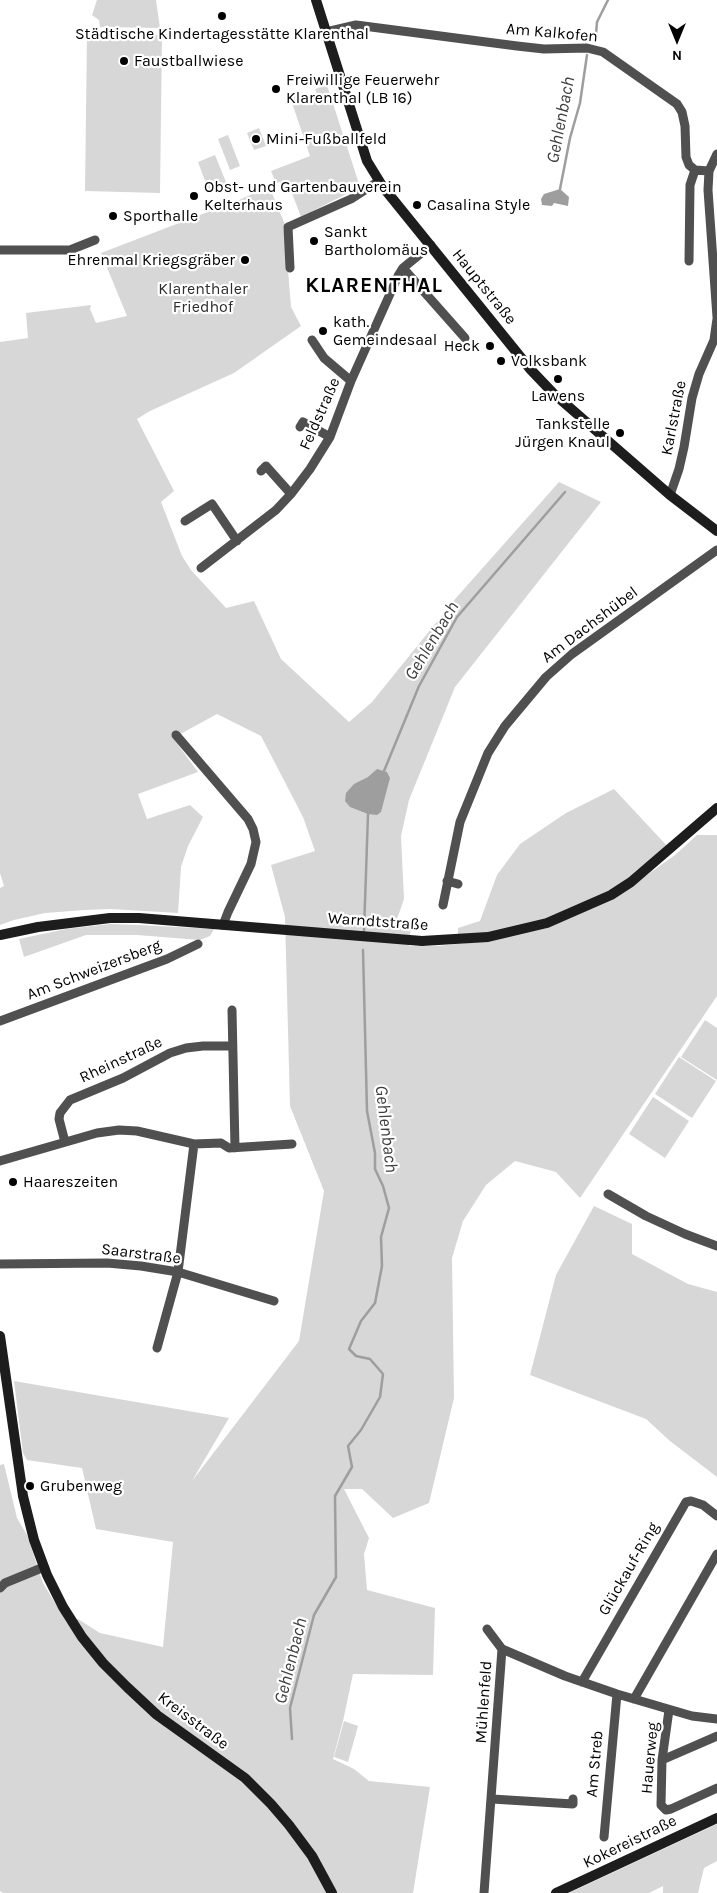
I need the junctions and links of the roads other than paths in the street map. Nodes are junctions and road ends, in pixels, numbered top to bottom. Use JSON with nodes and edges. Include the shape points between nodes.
{"nodes":[{"id":1,"x":316,"y":0,"type":"edge"},
{"id":2,"x":326,"y":32,"type":"junction"},
{"id":3,"x":717,"y":154,"type":"edge"},
{"id":4,"x":695,"y":170,"type":"junction"},
{"id":5,"x":708,"y":171,"type":"junction"},
{"id":6,"x":379,"y":181,"type":"junction"},
{"id":7,"x":713,"y":216,"type":"edge"},
{"id":8,"x":94,"y":240,"type":"dead end"},
{"id":9,"x":431,"y":245,"type":"junction"},
{"id":10,"x":0,"y":250,"type":"edge"},
{"id":11,"x":689,"y":261,"type":"dead end"},
{"id":12,"x":290,"y":268,"type":"dead end"},
{"id":13,"x":403,"y":268,"type":"junction"},
{"id":14,"x":717,"y":318,"type":"edge"},
{"id":15,"x":465,"y":338,"type":"dead end"},
{"id":16,"x":312,"y":340,"type":"dead end"},
{"id":17,"x":351,"y":381,"type":"junction"},
{"id":18,"x":300,"y":427,"type":"dead end"},
{"id":19,"x":330,"y":437,"type":"junction"},
{"id":20,"x":262,"y":471,"type":"dead end"},
{"id":21,"x":291,"y":494,"type":"junction"},
{"id":22,"x":670,"y":495,"type":"junction"},
{"id":23,"x":185,"y":521,"type":"dead end"},
{"id":24,"x":717,"y":531,"type":"edge"},
{"id":25,"x":236,"y":541,"type":"junction"},
{"id":26,"x":717,"y":550,"type":"edge"},
{"id":27,"x":201,"y":568,"type":"dead end"},
{"id":28,"x":176,"y":735,"type":"dead end"},
{"id":29,"x":717,"y":808,"type":"edge"},
{"id":30,"x":447,"y":881,"type":"junction"},
{"id":31,"x":458,"y":884,"type":"dead end"},
{"id":32,"x":443,"y":905,"type":"dead end"},
{"id":33,"x":223,"y":925,"type":"junction"},
{"id":34,"x":0,"y":935,"type":"edge"},
{"id":35,"x":198,"y":944,"type":"dead end"},
{"id":36,"x":232,"y":1010,"type":"dead end"},
{"id":37,"x":0,"y":1022,"type":"edge"},
{"id":38,"x":232,"y":1046,"type":"junction"},
{"id":39,"x":65,"y":1142,"type":"junction"},
{"id":40,"x":194,"y":1144,"type":"junction"},
{"id":41,"x":292,"y":1144,"type":"dead end"},
{"id":42,"x":235,"y":1148,"type":"junction"},
{"id":43,"x":0,"y":1162,"type":"edge"},
{"id":44,"x":608,"y":1194,"type":"dead end"},
{"id":45,"x":717,"y":1246,"type":"edge"},
{"id":46,"x":0,"y":1264,"type":"edge"},
{"id":47,"x":178,"y":1272,"type":"junction"},
{"id":48,"x":274,"y":1301,"type":"dead end"},
{"id":49,"x":0,"y":1336,"type":"edge"},
{"id":50,"x":158,"y":1348,"type":"dead end"},
{"id":51,"x":717,"y":1516,"type":"edge"},
{"id":52,"x":717,"y":1554,"type":"edge"},
{"id":53,"x":44,"y":1567,"type":"junction"},
{"id":54,"x":0,"y":1588,"type":"edge"},
{"id":55,"x":487,"y":1629,"type":"dead end"},
{"id":56,"x":502,"y":1649,"type":"junction"},
{"id":57,"x":582,"y":1682,"type":"junction"},
{"id":58,"x":617,"y":1694,"type":"junction"},
{"id":59,"x":634,"y":1699,"type":"junction"},
{"id":60,"x":669,"y":1710,"type":"junction"},
{"id":61,"x":717,"y":1719,"type":"edge"},
{"id":62,"x":717,"y":1736,"type":"edge"},
{"id":63,"x":662,"y":1760,"type":"junction"},
{"id":64,"x":717,"y":1788,"type":"edge"},
{"id":65,"x":492,"y":1799,"type":"junction"},
{"id":66,"x":573,"y":1799,"type":"dead end"},
{"id":67,"x":717,"y":1818,"type":"edge"},
{"id":68,"x":604,"y":1836,"type":"dead end"},
{"id":69,"x":332,"y":1893,"type":"edge"},
{"id":70,"x":484,"y":1893,"type":"edge"},
{"id":71,"x":556,"y":1893,"type":"edge"}],
"edges":[{"from":1,"to":2,"type":"street","name":"Hauptstraße"},
{"from":2,"to":4,"type":"street","name":"Am Kalkofen","via":[[356,24],[517,46],[603,52],[677,104],[685,126],[686,157]]},
{"from":2,"to":6,"type":"street","name":"Hauptstraße","via":[[365,154]]},
{"from":3,"to":5,"type":"street","name":"Karlstraße"},
{"from":4,"to":5,"type":"street"},
{"from":4,"to":11,"type":"street","via":[[690,185]]},
{"from":5,"to":7,"type":"street","name":"Karlstraße"},
{"from":6,"to":9,"type":"street","name":"Hauptstraße"},
{"from":6,"to":12,"type":"street","via":[[351,199],[288,227]]},
{"from":7,"to":14,"type":"street","name":"Karlstraße"},
{"from":8,"to":10,"type":"street","via":[[70,250]]},
{"from":9,"to":13,"type":"street","name":"Feldstraße"},
{"from":9,"to":22,"type":"street","name":"Hauptstraße","via":[[536,375]]},
{"from":13,"to":15,"type":"street"},
{"from":13,"to":17,"type":"street","name":"Feldstraße"},
{"from":14,"to":22,"type":"street","name":"Karlstraße","via":[[714,340],[692,398],[679,469]]},
{"from":16,"to":17,"type":"street","via":[[324,358]]},
{"from":17,"to":19,"type":"street","name":"Feldstraße"},
{"from":18,"to":19,"type":"street","via":[[303,422]]},
{"from":19,"to":21,"type":"street","name":"Feldstraße"},
{"from":20,"to":21,"type":"street","via":[[266,466]]},
{"from":21,"to":25,"type":"street","name":"Feldstraße"},
{"from":22,"to":24,"type":"street","name":"Hauptstraße"},
{"from":23,"to":25,"type":"street","via":[[212,504]]},
{"from":25,"to":27,"type":"street","name":"Feldstraße"},
{"from":26,"to":30,"type":"street","name":"Am Dachshübel","via":[[572,654],[524,702],[488,753],[474,784],[460,822]]},
{"from":28,"to":33,"type":"street","via":[[253,829],[256,842],[251,864]]},
{"from":29,"to":33,"type":"street","name":"Warndtstraße","via":[[631,882],[611,895],[547,923],[512,932],[460,940],[422,941]]},
{"from":30,"to":31,"type":"street"},
{"from":30,"to":32,"type":"street","name":"Am Dachshübel"},
{"from":33,"to":34,"type":"street","name":"Warndtstraße","via":[[110,918]]},
{"from":35,"to":37,"type":"street","name":"Am Schweizersberg","via":[[167,959]]},
{"from":36,"to":38,"type":"street"},
{"from":38,"to":39,"type":"street","name":"Rheinstraße","via":[[203,1046],[170,1053],[123,1078],[70,1100],[59,1118]]},
{"from":38,"to":42,"type":"street"},
{"from":39,"to":40,"type":"street","via":[[119,1130]]},
{"from":39,"to":43,"type":"street"},
{"from":40,"to":42,"type":"street","via":[[222,1144]]},
{"from":40,"to":47,"type":"street"},
{"from":41,"to":42,"type":"street"},
{"from":44,"to":45,"type":"street","via":[[677,1230]]},
{"from":46,"to":47,"type":"street","name":"Saarstraße","via":[[107,1263]]},
{"from":47,"to":48,"type":"street","name":"Saarstraße"},
{"from":47,"to":50,"type":"street"},
{"from":49,"to":53,"type":"street","name":"Kreisstraße","via":[[22,1496]]},
{"from":51,"to":57,"type":"street","name":"Glückauf-Ring","via":[[703,1506],[686,1502]]},
{"from":52,"to":59,"type":"street"},
{"from":53,"to":54,"type":"street"},
{"from":53,"to":69,"type":"street","name":"Kreisstraße","via":[[63,1607],[103,1663],[157,1715],[244,1778],[271,1804],[312,1856]]},
{"from":55,"to":56,"type":"street"},
{"from":56,"to":57,"type":"street","name":"Mühlenfeld"},
{"from":56,"to":65,"type":"street","name":"Mühlenfeld"},
{"from":57,"to":58,"type":"street","name":"Mühlenfeld"},
{"from":58,"to":59,"type":"street","name":"Mühlenfeld"},
{"from":58,"to":68,"type":"street","name":"Am Streb"},
{"from":59,"to":60,"type":"street","name":"Mühlenfeld"},
{"from":60,"to":61,"type":"street","name":"Mühlenfeld"},
{"from":60,"to":63,"type":"street","name":"Hauerweg"},
{"from":62,"to":63,"type":"street"},
{"from":63,"to":64,"type":"street","name":"Hauerweg","via":[[661,1805],[666,1810]]},
{"from":65,"to":66,"type":"street","via":[[572,1804]]},
{"from":65,"to":70,"type":"street","name":"Mühlenfeld"},
{"from":67,"to":71,"type":"street","name":"Kokereistraße"}]}
